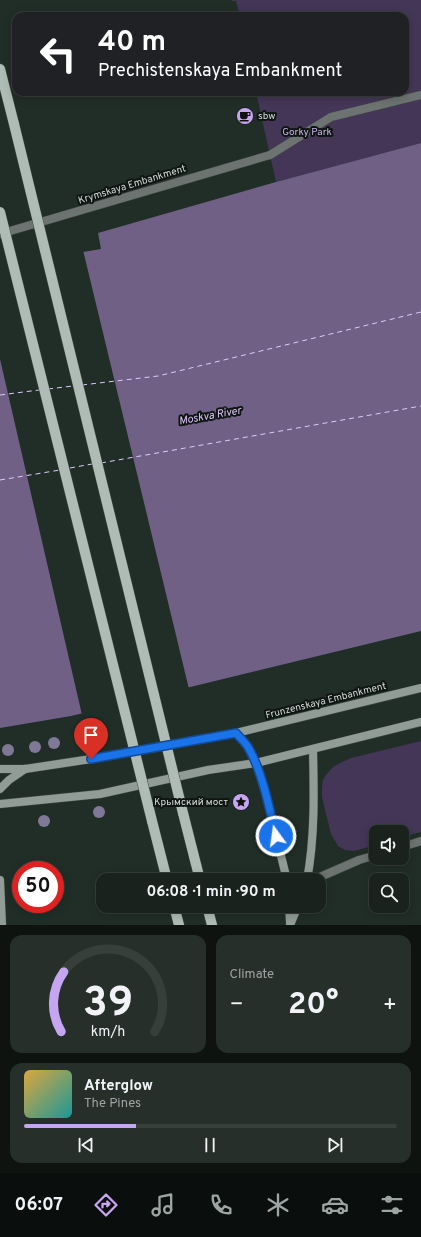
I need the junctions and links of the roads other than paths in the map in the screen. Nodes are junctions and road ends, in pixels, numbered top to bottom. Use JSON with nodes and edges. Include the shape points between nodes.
{"nodes":[{"id":1,"x":0,"y":69,"type":"edge"},
{"id":2,"x":421,"y":95,"type":"edge"},
{"id":3,"x":0,"y":212,"type":"edge"},
{"id":4,"x":0,"y":234,"type":"edge"},
{"id":5,"x":421,"y":688,"type":"edge"},
{"id":6,"x":421,"y":722,"type":"edge"},
{"id":7,"x":236,"y":733,"type":"junction"},
{"id":8,"x":313,"y":749,"type":"junction"},
{"id":9,"x":256,"y":763,"type":"junction"},
{"id":10,"x":0,"y":769,"type":"edge"},
{"id":11,"x":24,"y":769,"type":"junction"},
{"id":12,"x":0,"y":789,"type":"edge"},
{"id":13,"x":0,"y":804,"type":"edge"},
{"id":14,"x":421,"y":841,"type":"edge"},
{"id":15,"x":409,"y":845,"type":"edge"},
{"id":16,"x":369,"y":857,"type":"edge"},
{"id":17,"x":165,"y":873,"type":"edge"},
{"id":18,"x":198,"y":873,"type":"edge"},
{"id":19,"x":285,"y":873,"type":"edge"},
{"id":20,"x":308,"y":873,"type":"edge"},
{"id":21,"x":326,"y":874,"type":"edge"},
{"id":22,"x":0,"y":880,"type":"edge"},
{"id":23,"x":176,"y":913,"type":"edge"},
{"id":24,"x":209,"y":913,"type":"edge"},
{"id":25,"x":289,"y":913,"type":"edge"},
{"id":26,"x":295,"y":913,"type":"edge"},
{"id":27,"x":2,"y":925,"type":"edge"},
{"id":28,"x":179,"y":925,"type":"edge"},
{"id":29,"x":212,"y":925,"type":"edge"},
{"id":30,"x":290,"y":925,"type":"edge"}],
"edges":[{"from":1,"to":18,"type":"main road","bridge":true},
{"from":2,"to":4,"type":"street","name":"Krymskaya Embankment","via":[[331,117],[270,155]]},
{"from":3,"to":17,"type":"main road","bridge":true},
{"from":5,"to":7,"type":"main road","name":"Frunzenskaya Embankment"},
{"from":6,"to":8,"type":"main road"},
{"from":7,"to":9,"type":"main road"},
{"from":7,"to":11,"type":"main road","name":"Frunzenskaya Embankment"},
{"from":8,"to":9,"type":"main road"},
{"from":8,"to":20,"type":"main road","via":[[312,854]]},
{"from":9,"to":13,"type":"main road","via":[[208,770],[100,794]]},
{"from":9,"to":19,"type":"main road"},
{"from":10,"to":11,"type":"main road","name":"Frunzenskaya Embankment"},
{"from":11,"to":12,"type":"main road"},
{"from":14,"to":15,"type":"street"},
{"from":16,"to":21,"type":"street"},
{"from":22,"to":27,"type":"main road"},
{"from":23,"to":28,"type":"main road"},
{"from":24,"to":29,"type":"main road"},
{"from":25,"to":30,"type":"main road"},
{"from":26,"to":30,"type":"main road"}]}
